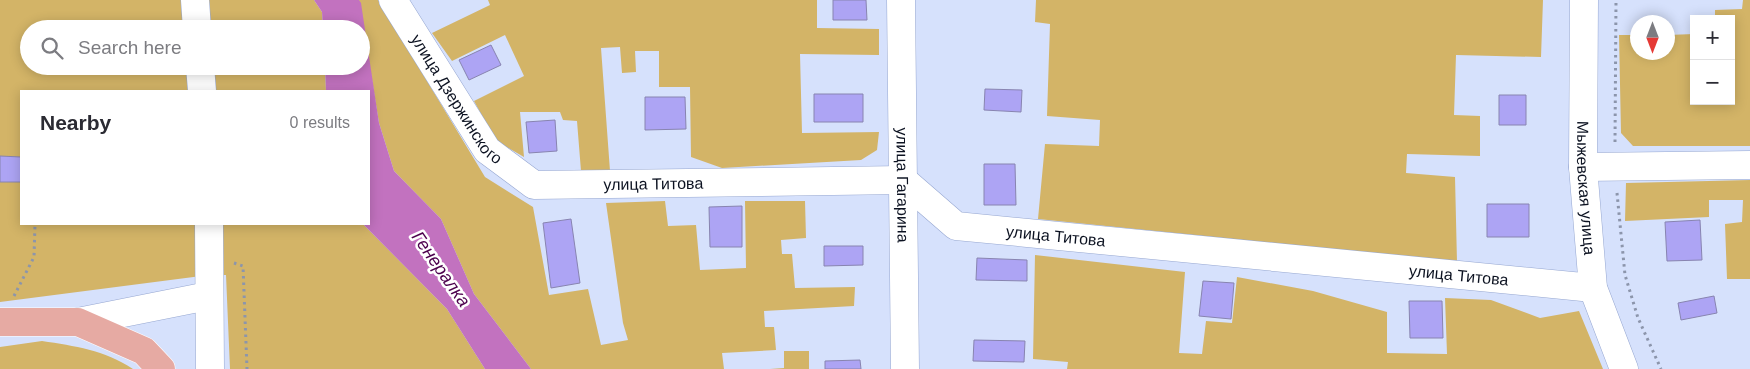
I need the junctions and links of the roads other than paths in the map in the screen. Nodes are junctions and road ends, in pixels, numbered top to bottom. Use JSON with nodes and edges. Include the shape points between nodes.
{"nodes":[{"id":1,"x":195,"y":0,"type":"edge"},
{"id":2,"x":393,"y":0,"type":"edge"},
{"id":3,"x":900,"y":0,"type":"edge"},
{"id":4,"x":1584,"y":0,"type":"edge"},
{"id":5,"x":196,"y":20,"type":"edge"},
{"id":6,"x":201,"y":75,"type":"edge"},
{"id":7,"x":202,"y":90,"type":"edge"},
{"id":8,"x":1750,"y":165,"type":"edge"},
{"id":9,"x":1583,"y":167,"type":"junction"},
{"id":10,"x":903,"y":180,"type":"junction"},
{"id":11,"x":534,"y":185,"type":"joint"},
{"id":12,"x":209,"y":225,"type":"edge"},
{"id":13,"x":1593,"y":288,"type":"junction"},
{"id":14,"x":208,"y":296,"type":"junction"},
{"id":15,"x":0,"y":322,"type":"edge"},
{"id":16,"x":78,"y":322,"type":"junction"},
{"id":17,"x":161,"y":369,"type":"edge"},
{"id":18,"x":210,"y":369,"type":"edge"},
{"id":19,"x":905,"y":369,"type":"edge"},
{"id":20,"x":1624,"y":369,"type":"edge"}],
"edges":[{"from":1,"to":5,"type":"street"},
{"from":2,"to":11,"type":"street","name":"улица Дзержинского","via":[[487,150]]},
{"from":3,"to":10,"type":"street","name":"улица Гагарина"},
{"from":4,"to":9,"type":"street","name":"Мыжевская улица"},
{"from":6,"to":7,"type":"street"},
{"from":8,"to":9,"type":"street"},
{"from":9,"to":13,"type":"street","name":"Мыжевская улица"},
{"from":10,"to":11,"type":"street","name":"улица Титова"},
{"from":10,"to":13,"type":"street","name":"улица Титова","via":[[956,226]]},
{"from":10,"to":19,"type":"street","name":"улица Гагарина"},
{"from":12,"to":14,"type":"street"},
{"from":13,"to":20,"type":"street","name":"Мыжевская улица"},
{"from":14,"to":16,"type":"street"},
{"from":14,"to":18,"type":"street"},
{"from":15,"to":16,"type":"main road"},
{"from":16,"to":17,"type":"main road","via":[[144,351]]}]}
